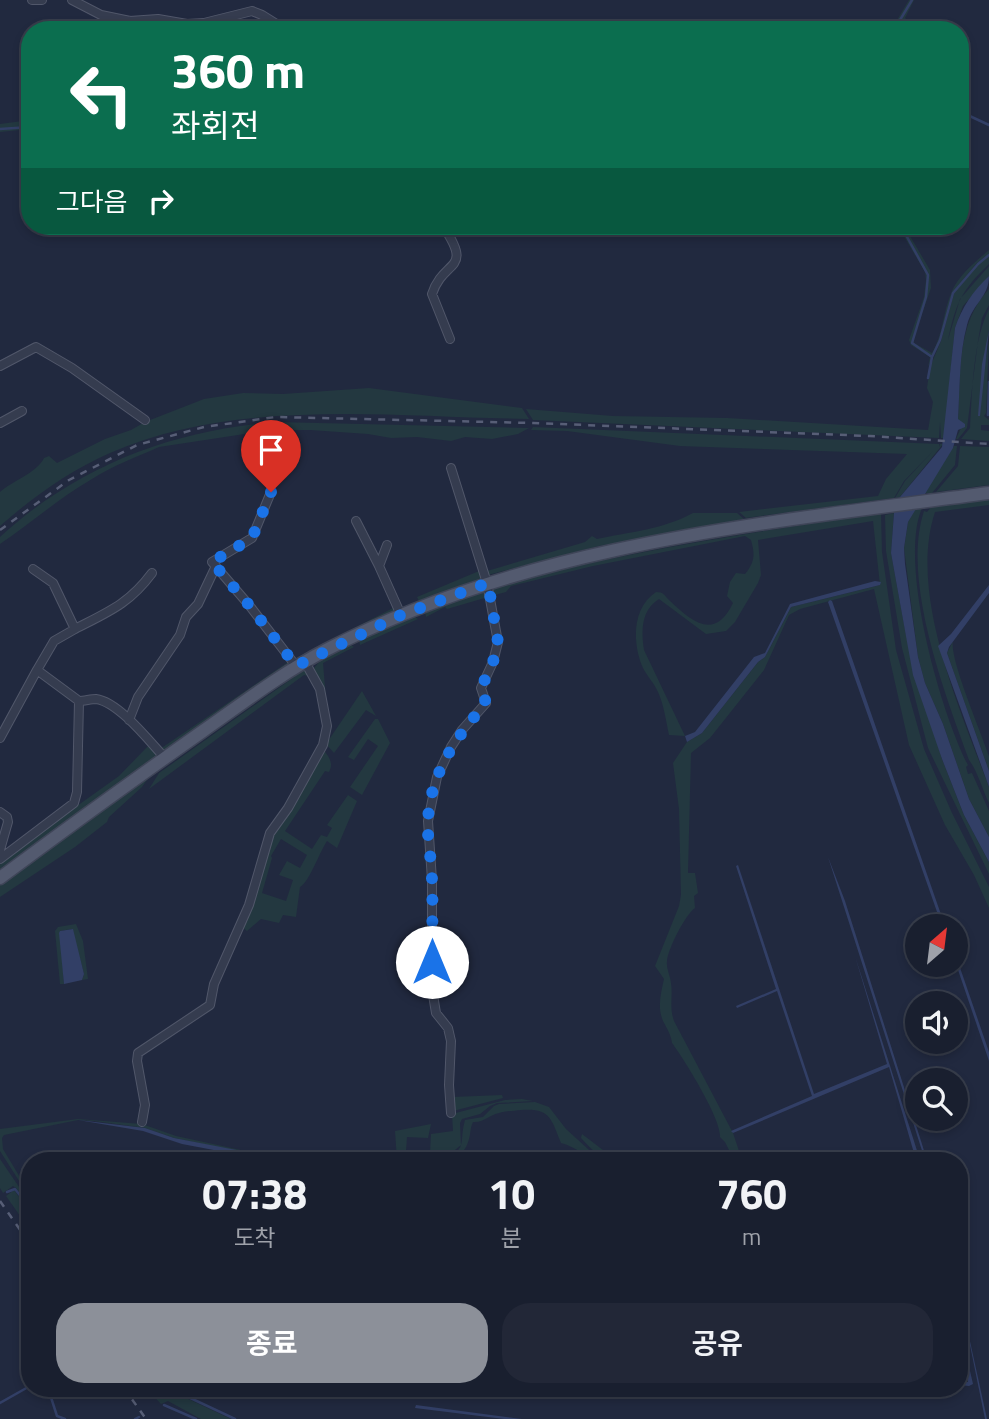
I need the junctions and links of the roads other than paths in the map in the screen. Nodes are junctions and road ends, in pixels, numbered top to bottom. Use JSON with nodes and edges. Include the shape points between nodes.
{"nodes":[{"id":1,"x":32,"y":0,"type":"edge"},
{"id":2,"x":42,"y":0,"type":"edge"},
{"id":3,"x":72,"y":0,"type":"edge"},
{"id":4,"x":130,"y":21,"type":"joint"},
{"id":5,"x":170,"y":21,"type":"edge"},
{"id":6,"x":212,"y":21,"type":"edge"},
{"id":7,"x":272,"y":21,"type":"edge"},
{"id":8,"x":449,"y":235,"type":"edge"},
{"id":9,"x":450,"y":340,"type":"dead end"},
{"id":10,"x":0,"y":366,"type":"edge"},
{"id":11,"x":22,"y":411,"type":"dead end"},
{"id":12,"x":145,"y":420,"type":"dead end"},
{"id":13,"x":0,"y":423,"type":"edge"},
{"id":14,"x":451,"y":468,"type":"dead end"},
{"id":15,"x":271,"y":492,"type":"dead end"},
{"id":16,"x":989,"y":493,"type":"edge"},
{"id":17,"x":356,"y":521,"type":"dead end"},
{"id":18,"x":387,"y":545,"type":"dead end"},
{"id":19,"x":216,"y":566,"type":"junction"},
{"id":20,"x":379,"y":566,"type":"junction"},
{"id":21,"x":33,"y":569,"type":"dead end"},
{"id":22,"x":152,"y":573,"type":"dead end"},
{"id":23,"x":488,"y":583,"type":"junction"},
{"id":24,"x":401,"y":615,"type":"junction"},
{"id":25,"x":75,"y":629,"type":"junction"},
{"id":26,"x":301,"y":664,"type":"junction"},
{"id":27,"x":37,"y":670,"type":"junction"},
{"id":28,"x":79,"y":701,"type":"junction"},
{"id":29,"x":129,"y":720,"type":"junction"},
{"id":30,"x":0,"y":738,"type":"edge"},
{"id":31,"x":165,"y":758,"type":"junction"},
{"id":32,"x":0,"y":812,"type":"edge"},
{"id":33,"x":0,"y":850,"type":"edge"},
{"id":34,"x":0,"y":859,"type":"edge"},
{"id":35,"x":0,"y":877,"type":"edge"},
{"id":36,"x":452,"y":1113,"type":"dead end"},
{"id":37,"x":142,"y":1122,"type":"dead end"}],
"edges":[{"from":1,"to":2,"type":"street"},
{"from":3,"to":4,"type":"street","via":[[101,15]]},
{"from":4,"to":5,"type":"street"},
{"from":6,"to":7,"type":"street","via":[[251,11]]},
{"from":8,"to":9,"type":"street","via":[[458,252],[455,263],[438,280],[432,294]]},
{"from":10,"to":12,"type":"street","via":[[36,347]]},
{"from":11,"to":13,"type":"street"},
{"from":14,"to":23,"type":"street"},
{"from":15,"to":19,"type":"street","via":[[252,538],[212,562]]},
{"from":16,"to":23,"type":"main road","via":[[682,538]]},
{"from":17,"to":20,"type":"street"},
{"from":18,"to":20,"type":"street"},
{"from":19,"to":26,"type":"street"},
{"from":19,"to":29,"type":"street"},
{"from":20,"to":24,"type":"street"},
{"from":21,"to":25,"type":"street","via":[[53,583]]},
{"from":22,"to":25,"type":"street","via":[[126,602]]},
{"from":23,"to":24,"type":"main road"},
{"from":23,"to":36,"type":"street","via":[[498,642],[481,688],[486,703],[451,747],[437,777],[428,821],[432,989],[436,1013],[448,1028]]},
{"from":24,"to":26,"type":"main road"},
{"from":25,"to":27,"type":"street","via":[[54,641]]},
{"from":26,"to":31,"type":"main road"},
{"from":26,"to":37,"type":"street","via":[[320,690],[327,726],[323,746],[270,833],[249,905],[214,984],[210,1005],[138,1052],[145,1104]]},
{"from":27,"to":28,"type":"street"},
{"from":27,"to":30,"type":"street"},
{"from":28,"to":29,"type":"street","via":[[97,699]]},
{"from":28,"to":34,"type":"street","via":[[74,803]]},
{"from":29,"to":31,"type":"street"},
{"from":31,"to":35,"type":"main road"},
{"from":32,"to":33,"type":"street","via":[[8,822]]}]}
